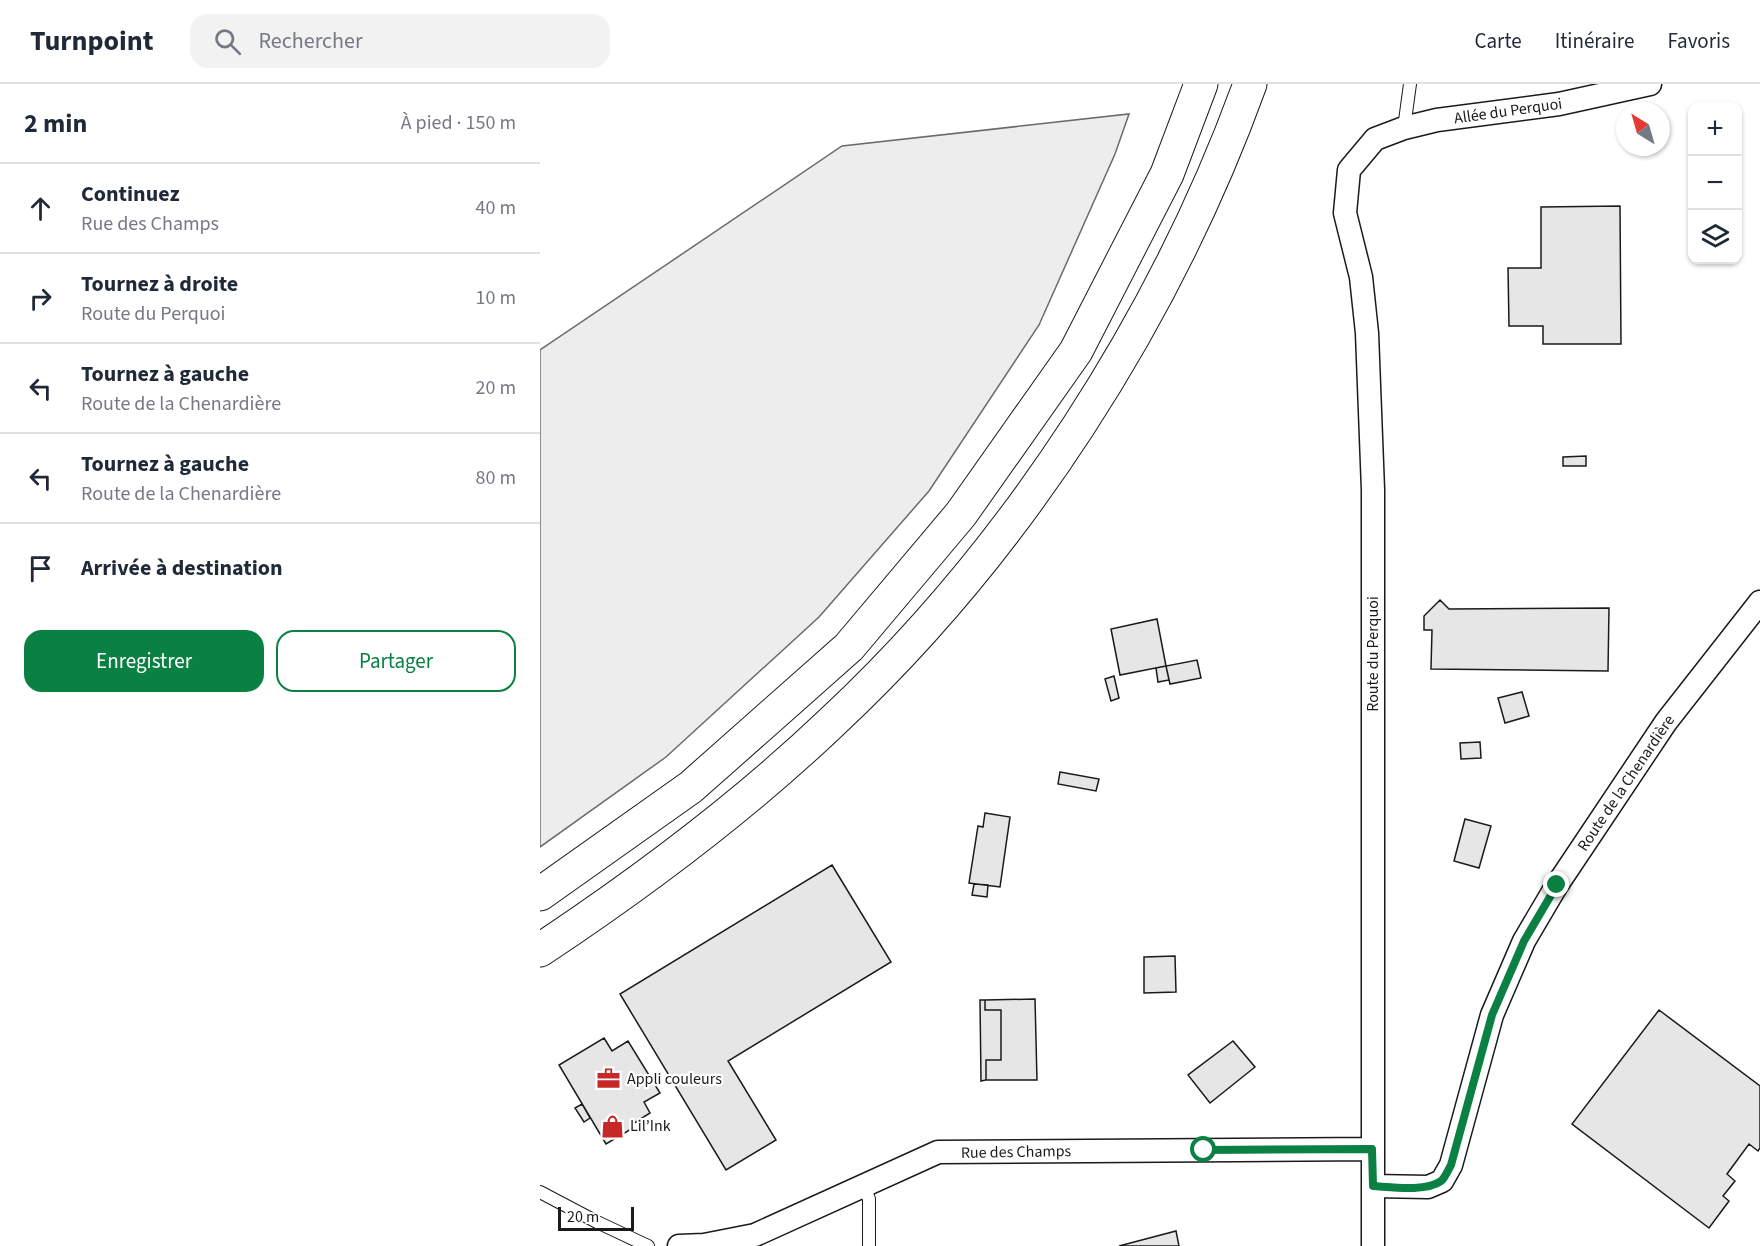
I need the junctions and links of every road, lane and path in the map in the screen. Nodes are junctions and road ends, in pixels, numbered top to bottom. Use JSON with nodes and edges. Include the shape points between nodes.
{"nodes":[{"id":1,"x":1201,"y":84,"type":"edge"},
{"id":2,"x":1251,"y":84,"type":"edge"},
{"id":3,"x":1410,"y":84,"type":"edge"},
{"id":4,"x":1650,"y":84,"type":"edge"},
{"id":5,"x":1437,"y":120,"type":"joint"},
{"id":6,"x":1404,"y":128,"type":"junction"},
{"id":7,"x":1760,"y":602,"type":"edge"},
{"id":8,"x":540,"y":894,"type":"edge"},
{"id":9,"x":540,"y":950,"type":"edge"},
{"id":10,"x":1372,"y":1149,"type":"junction"},
{"id":11,"x":864,"y":1186,"type":"junction"},
{"id":12,"x":1373,"y":1186,"type":"junction"},
{"id":13,"x":540,"y":1192,"type":"edge"},
{"id":14,"x":648,"y":1246,"type":"edge"},
{"id":15,"x":680,"y":1246,"type":"edge"},
{"id":16,"x":869,"y":1246,"type":"edge"},
{"id":17,"x":1373,"y":1246,"type":"edge"}],
"edges":[{"from":1,"to":8,"type":"highway","via":[[1167,174],[1076,351],[961,514],[849,647],[691,787]]},
{"from":2,"to":9,"type":"highway","via":[[1159,290],[1101,390],[984,558],[910,643],[835,720],[760,787],[679,853]]},
{"from":3,"to":6,"type":"lane"},
{"from":4,"to":5,"type":"street","name":"Allée du Perquoi","via":[[1559,104]]},
{"from":5,"to":6,"type":"street","name":"Route du Perquoi"},
{"from":6,"to":10,"type":"street","name":"Route du Perquoi","via":[[1375,139],[1348,170],[1345,213],[1361,277],[1367,333],[1373,490]]},
{"from":7,"to":12,"type":"street","name":"Route de la Chenardière","via":[[1666,722],[1524,941],[1492,1015],[1451,1165],[1442,1181],[1428,1187]]},
{"from":10,"to":11,"type":"street","name":"Rue des Champs","via":[[938,1152]]},
{"from":10,"to":12,"type":"street","name":"Route du Perquoi"},
{"from":11,"to":15,"type":"street","name":"Rue des Champs","via":[[756,1235]]},
{"from":11,"to":16,"type":"lane","via":[[869,1199]]},
{"from":12,"to":17,"type":"street","name":"Route du Perquoi"},
{"from":13,"to":14,"type":"lane"}]}
